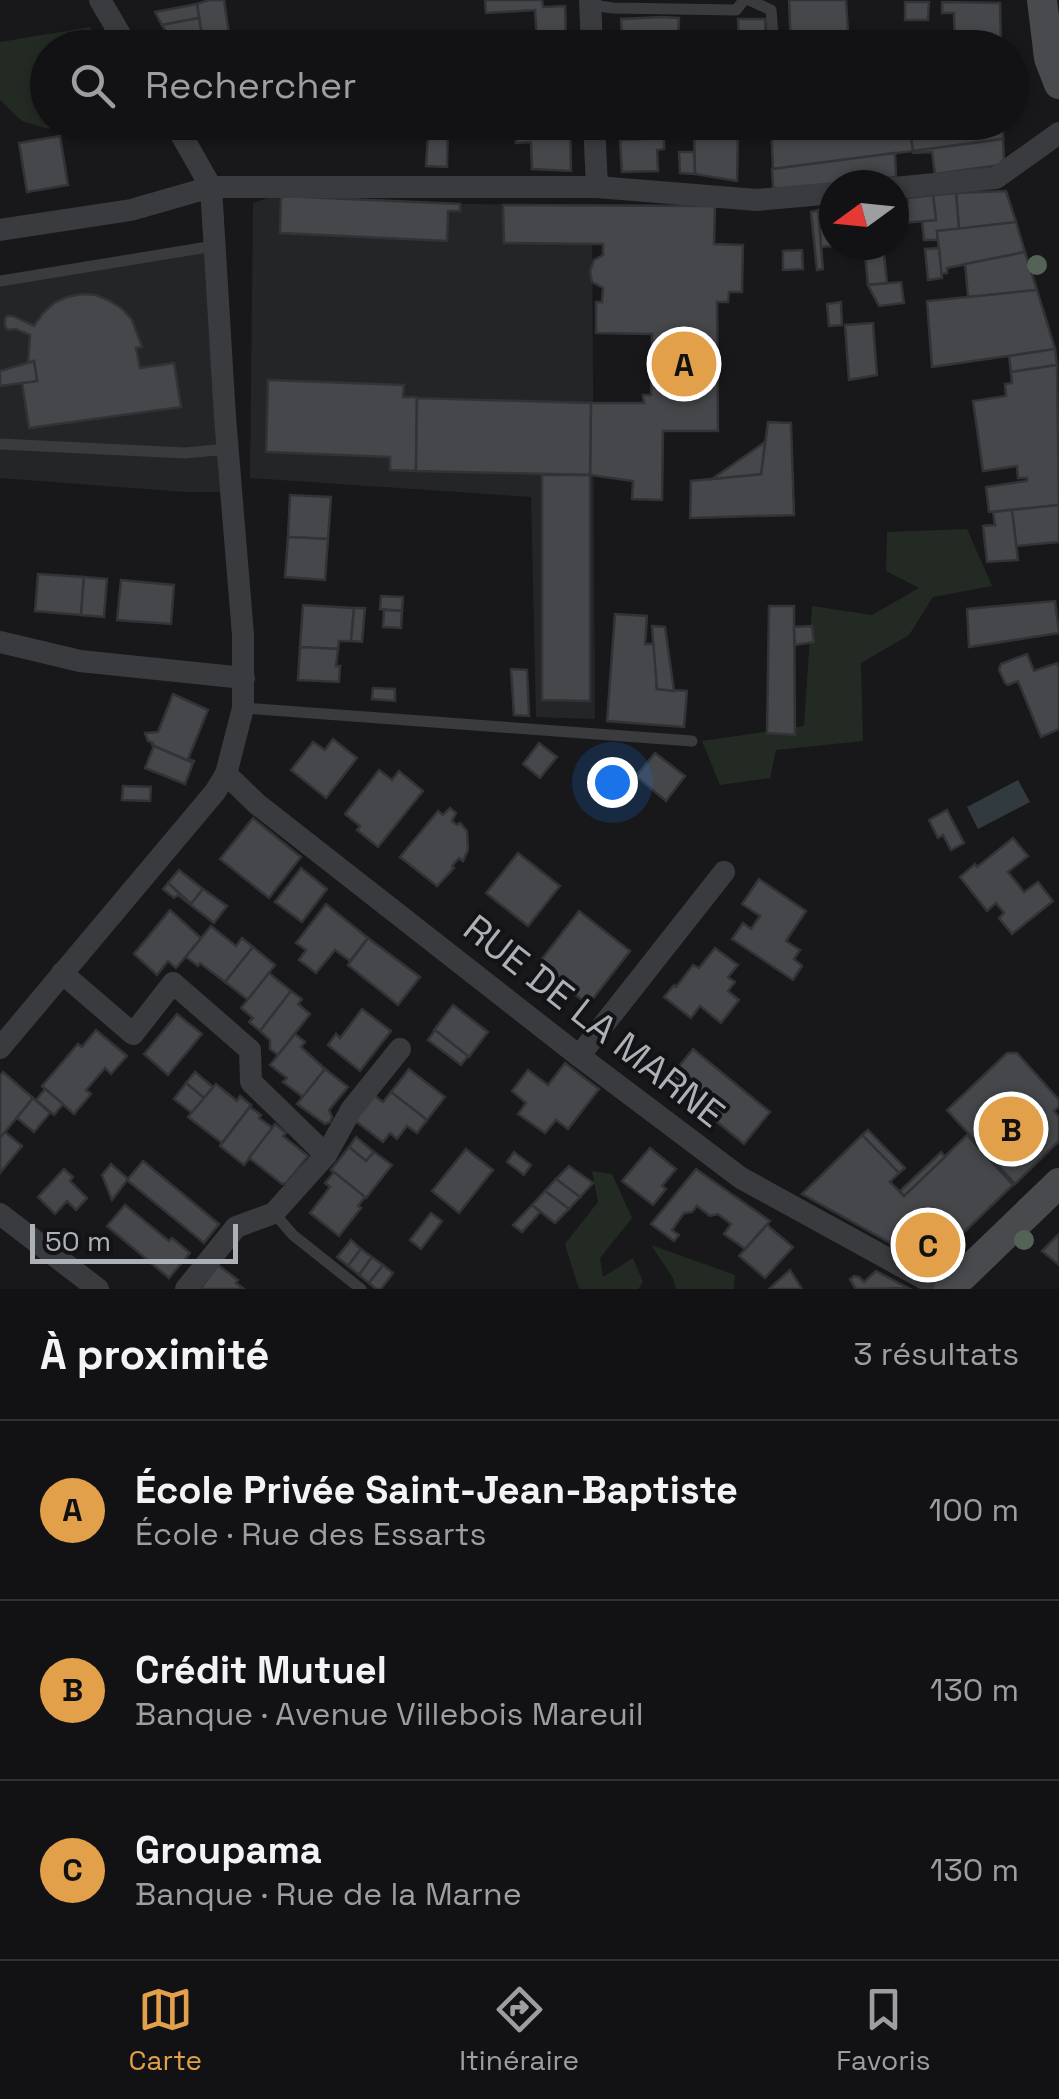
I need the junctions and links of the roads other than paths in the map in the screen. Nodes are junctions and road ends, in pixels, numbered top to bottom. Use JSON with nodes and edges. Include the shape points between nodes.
{"nodes":[{"id":1,"x":100,"y":0,"type":"edge"},
{"id":2,"x":746,"y":0,"type":"edge"},
{"id":3,"x":1042,"y":0,"type":"edge"},
{"id":4,"x":590,"y":2,"type":"edge"},
{"id":5,"x":118,"y":30,"type":"edge"},
{"id":6,"x":591,"y":30,"type":"edge"},
{"id":7,"x":773,"y":30,"type":"edge"},
{"id":8,"x":1059,"y":84,"type":"edge"},
{"id":9,"x":1059,"y":132,"type":"edge"},
{"id":10,"x":184,"y":140,"type":"edge"},
{"id":11,"x":595,"y":140,"type":"edge"},
{"id":12,"x":211,"y":187,"type":"junction"},
{"id":13,"x":596,"y":187,"type":"junction"},
{"id":14,"x":909,"y":187,"type":"edge"},
{"id":15,"x":819,"y":194,"type":"edge"},
{"id":16,"x":0,"y":230,"type":"edge"},
{"id":17,"x":214,"y":246,"type":"junction"},
{"id":18,"x":0,"y":281,"type":"edge"},
{"id":19,"x":0,"y":444,"type":"edge"},
{"id":20,"x":228,"y":449,"type":"junction"},
{"id":21,"x":0,"y":642,"type":"edge"},
{"id":22,"x":244,"y":678,"type":"junction"},
{"id":23,"x":243,"y":708,"type":"junction"},
{"id":24,"x":692,"y":741,"type":"dead end"},
{"id":25,"x":226,"y":774,"type":"junction"},
{"id":26,"x":724,"y":872,"type":"dead end"},
{"id":27,"x":62,"y":972,"type":"junction"},
{"id":28,"x":0,"y":1048,"type":"edge"},
{"id":29,"x":400,"y":1050,"type":"dead end"},
{"id":30,"x":580,"y":1056,"type":"junction"},
{"id":31,"x":326,"y":1155,"type":"junction"},
{"id":32,"x":1059,"y":1183,"type":"edge"},
{"id":33,"x":274,"y":1213,"type":"junction"},
{"id":34,"x":0,"y":1214,"type":"edge"},
{"id":35,"x":98,"y":1289,"type":"edge"},
{"id":36,"x":186,"y":1289,"type":"edge"},
{"id":37,"x":361,"y":1289,"type":"edge"},
{"id":38,"x":946,"y":1289,"type":"edge"}],
"edges":[{"from":1,"to":5,"type":"street"},
{"from":2,"to":4,"type":"lane","via":[[736,10]]},
{"from":2,"to":7,"type":"lane","via":[[772,10]]},
{"from":3,"to":8,"type":"main road"},
{"from":4,"to":6,"type":"street"},
{"from":9,"to":14,"type":"street","via":[[996,178]]},
{"from":10,"to":12,"type":"street"},
{"from":11,"to":13,"type":"street"},
{"from":12,"to":13,"type":"street"},
{"from":12,"to":16,"type":"street","via":[[131,210]]},
{"from":12,"to":17,"type":"street"},
{"from":13,"to":15,"type":"street","via":[[757,200]]},
{"from":17,"to":18,"type":"lane"},
{"from":17,"to":20,"type":"street"},
{"from":19,"to":20,"type":"lane"},
{"from":20,"to":22,"type":"street"},
{"from":21,"to":22,"type":"street","via":[[80,662]]},
{"from":22,"to":23,"type":"street"},
{"from":23,"to":24,"type":"lane"},
{"from":23,"to":25,"type":"street"},
{"from":25,"to":27,"type":"street"},
{"from":25,"to":30,"type":"street","name":"RUE DE LA MARNE"},
{"from":26,"to":30,"type":"street"},
{"from":27,"to":28,"type":"street"},
{"from":27,"to":31,"type":"street","via":[[133,1034],[174,983],[250,1050],[250,1082]]},
{"from":29,"to":31,"type":"street","via":[[351,1110]]},
{"from":30,"to":38,"type":"street","name":"RUE DE LA MARNE","via":[[742,1178]]},
{"from":31,"to":33,"type":"street"},
{"from":32,"to":38,"type":"main road"},
{"from":33,"to":36,"type":"street","via":[[236,1227]]},
{"from":33,"to":37,"type":"lane"},
{"from":34,"to":35,"type":"street"}]}
